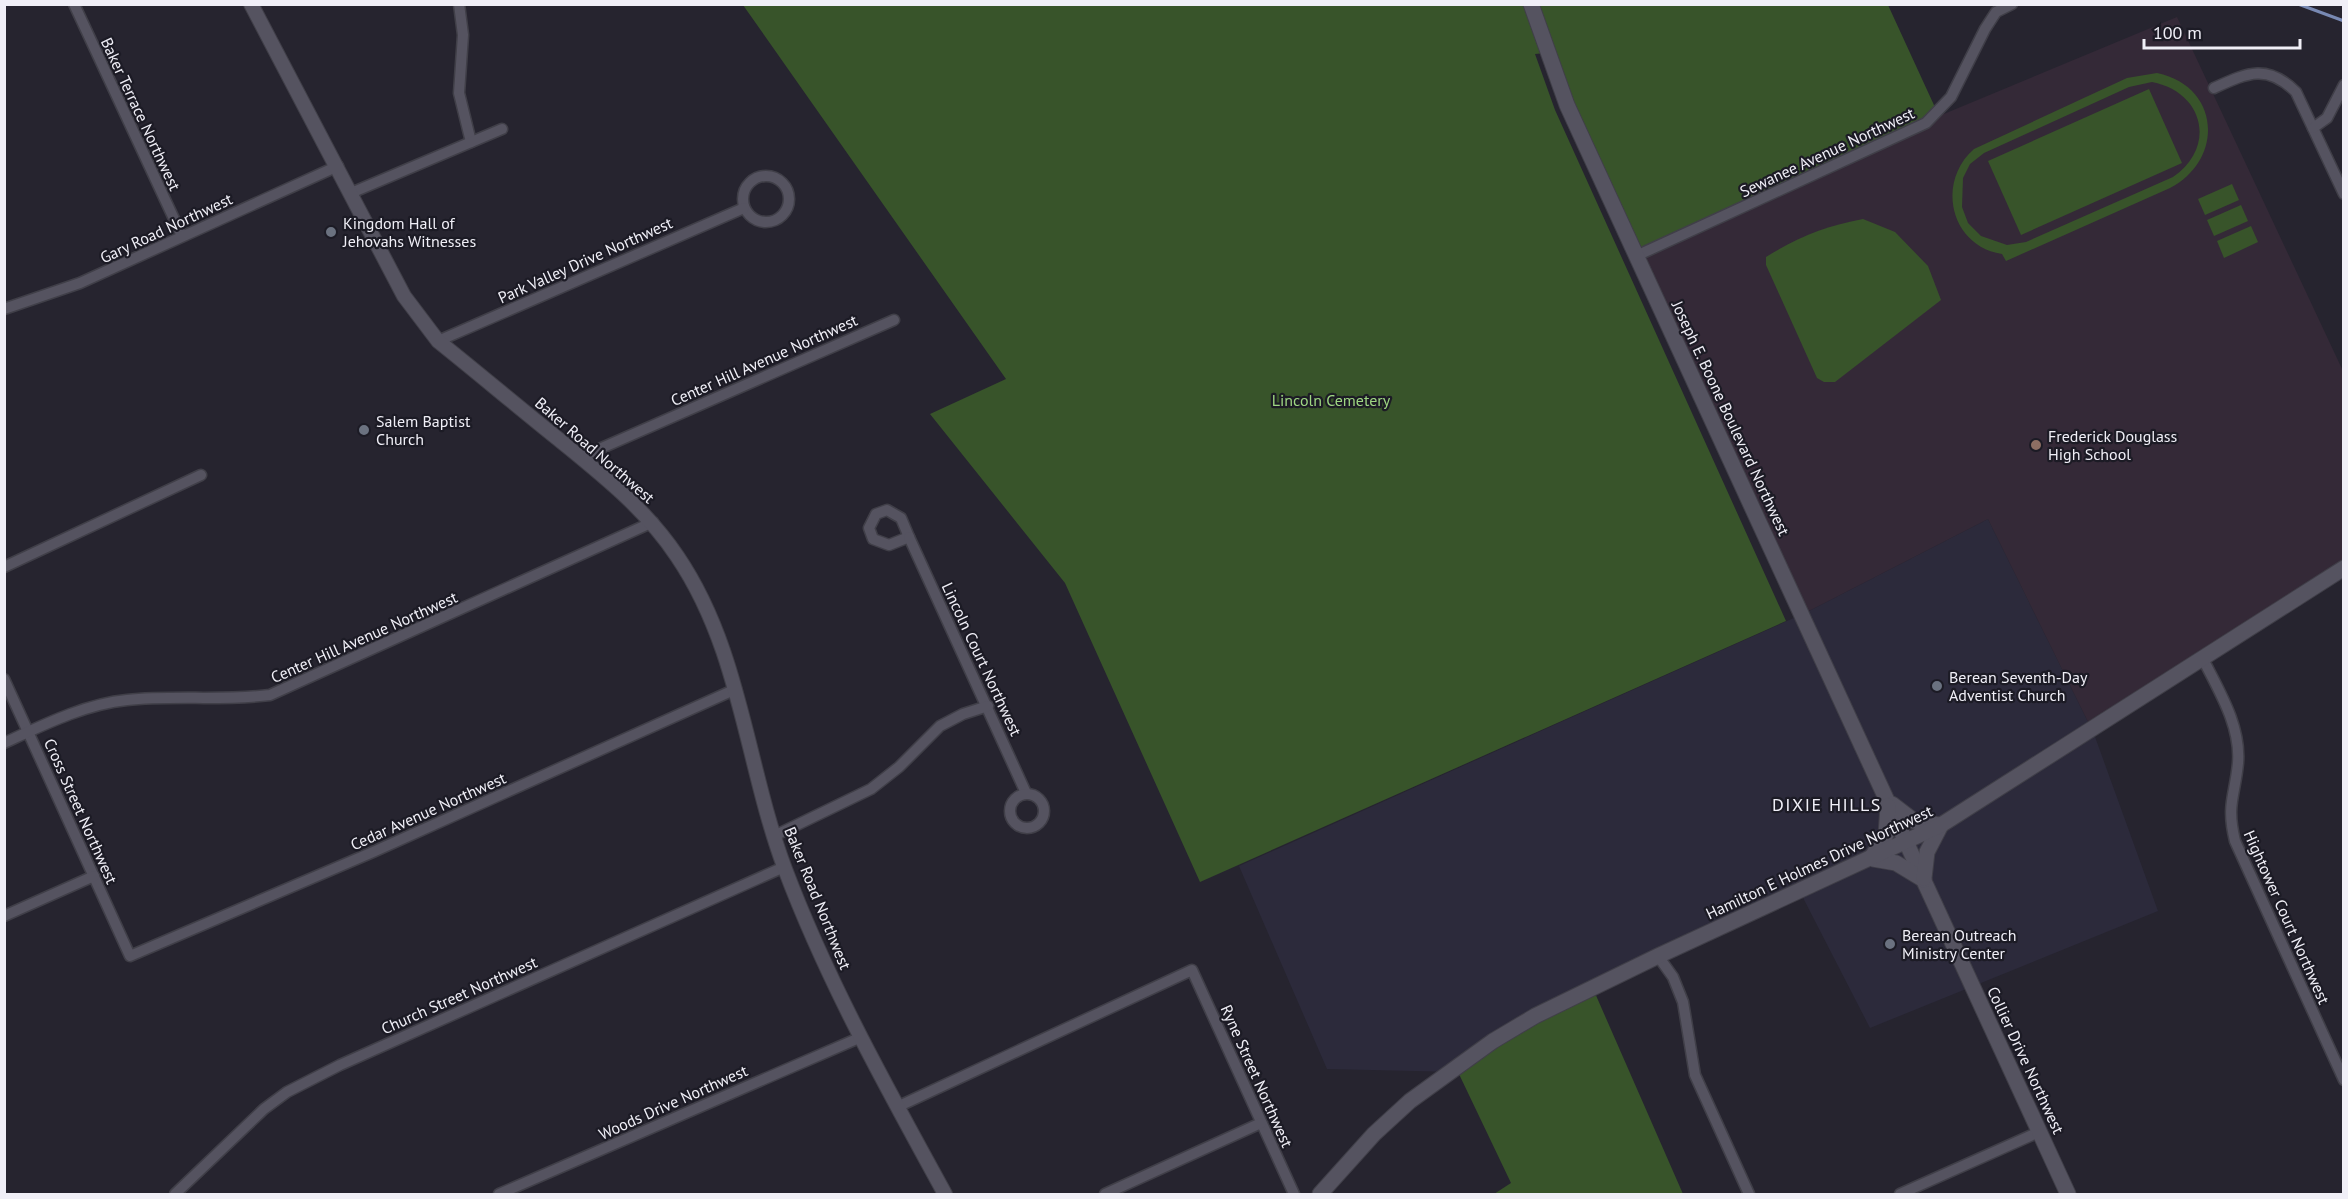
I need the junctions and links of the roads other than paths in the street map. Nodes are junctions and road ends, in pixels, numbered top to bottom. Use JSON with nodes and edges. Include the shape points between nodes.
{"nodes":[{"id":1,"x":74,"y":4,"type":"edge"},
{"id":2,"x":251,"y":4,"type":"edge"},
{"id":3,"x":459,"y":4,"type":"edge"},
{"id":4,"x":1531,"y":4,"type":"edge"},
{"id":5,"x":2012,"y":4,"type":"edge"},
{"id":6,"x":2343,"y":85,"type":"edge"},
{"id":7,"x":2214,"y":88,"type":"dead end"},
{"id":8,"x":2313,"y":128,"type":"junction"},
{"id":9,"x":502,"y":129,"type":"dead end"},
{"id":10,"x":471,"y":142,"type":"junction"},
{"id":11,"x":338,"y":166,"type":"junction"},
{"id":12,"x":351,"y":193,"type":"junction"},
{"id":13,"x":2343,"y":194,"type":"edge"},
{"id":14,"x":744,"y":207,"type":"junction"},
{"id":15,"x":182,"y":236,"type":"junction"},
{"id":16,"x":1636,"y":256,"type":"junction"},
{"id":17,"x":4,"y":309,"type":"edge"},
{"id":18,"x":894,"y":320,"type":"dead end"},
{"id":19,"x":438,"y":340,"type":"junction"},
{"id":20,"x":581,"y":457,"type":"junction"},
{"id":21,"x":201,"y":475,"type":"dead end"},
{"id":22,"x":653,"y":522,"type":"junction"},
{"id":23,"x":909,"y":537,"type":"dead end"},
{"id":24,"x":4,"y":567,"type":"edge"},
{"id":25,"x":2343,"y":568,"type":"edge"},
{"id":26,"x":2202,"y":659,"type":"junction"},
{"id":27,"x":4,"y":679,"type":"edge"},
{"id":28,"x":736,"y":689,"type":"junction"},
{"id":29,"x":988,"y":706,"type":"junction"},
{"id":30,"x":28,"y":732,"type":"junction"},
{"id":31,"x":4,"y":742,"type":"edge"},
{"id":32,"x":1026,"y":793,"type":"dead end"},
{"id":33,"x":1887,"y":800,"type":"junction"},
{"id":34,"x":1941,"y":825,"type":"junction"},
{"id":35,"x":774,"y":836,"type":"junction"},
{"id":36,"x":1907,"y":843,"type":"junction"},
{"id":37,"x":1870,"y":859,"type":"junction"},
{"id":38,"x":784,"y":867,"type":"junction"},
{"id":39,"x":93,"y":876,"type":"junction"},
{"id":40,"x":1924,"y":880,"type":"junction"},
{"id":41,"x":4,"y":916,"type":"edge"},
{"id":42,"x":130,"y":956,"type":"joint"},
{"id":43,"x":1658,"y":956,"type":"junction"},
{"id":44,"x":859,"y":1038,"type":"junction"},
{"id":45,"x":2343,"y":1080,"type":"edge"},
{"id":46,"x":897,"y":1107,"type":"junction"},
{"id":47,"x":1261,"y":1123,"type":"junction"},
{"id":48,"x":2039,"y":1132,"type":"junction"},
{"id":49,"x":525,"y":1189,"type":"edge"},
{"id":50,"x":175,"y":1194,"type":"edge"},
{"id":51,"x":499,"y":1194,"type":"edge"},
{"id":52,"x":945,"y":1194,"type":"edge"},
{"id":53,"x":1105,"y":1194,"type":"edge"},
{"id":54,"x":1294,"y":1194,"type":"edge"},
{"id":55,"x":1320,"y":1194,"type":"edge"},
{"id":56,"x":1749,"y":1194,"type":"edge"},
{"id":57,"x":1900,"y":1194,"type":"edge"},
{"id":58,"x":2068,"y":1194,"type":"edge"}],
"edges":[{"from":1,"to":15,"type":"street","name":"Baker Terrace Northwest"},
{"from":2,"to":11,"type":"street","name":"Baker Road Northwest"},
{"from":3,"to":10,"type":"street","via":[[464,35],[459,93]]},
{"from":4,"to":16,"type":"main road","name":"Joseph E. Boone Boulevard Northwest","via":[[1567,105]]},
{"from":5,"to":16,"type":"street","name":"Sewanee Avenue Northwest","via":[[1996,12],[1951,97],[1926,123]]},
{"from":6,"to":8,"type":"street","via":[[2327,118]]},
{"from":7,"to":8,"type":"street","via":[[2247,74],[2275,76],[2296,92]]},
{"from":8,"to":13,"type":"street"},
{"from":9,"to":10,"type":"street"},
{"from":10,"to":12,"type":"street"},
{"from":11,"to":12,"type":"street","name":"Baker Road Northwest"},
{"from":11,"to":15,"type":"street","name":"Gary Road Northwest"},
{"from":12,"to":19,"type":"street","name":"Baker Road Northwest","via":[[404,296]]},
{"from":14,"to":14,"type":"street","via":[[754,219],[776,220],[787,210],[787,188],[768,175],[753,179],[743,192]]},
{"from":14,"to":19,"type":"street","name":"Park Valley Drive Northwest"},
{"from":15,"to":17,"type":"street","name":"Gary Road Northwest","via":[[80,283]]},
{"from":16,"to":33,"type":"main road","name":"Joseph E. Boone Boulevard Northwest"},
{"from":18,"to":20,"type":"street","name":"Center Hill Avenue Northwest"},
{"from":19,"to":20,"type":"street","name":"Baker Road Northwest"},
{"from":20,"to":22,"type":"street","name":"Baker Road Northwest"},
{"from":21,"to":24,"type":"street"},
{"from":22,"to":28,"type":"street","name":"Baker Road Northwest","via":[[703,601]]},
{"from":22,"to":30,"type":"street","name":"Center Hill Avenue Northwest","via":[[270,695],[125,700],[84,710]]},
{"from":23,"to":29,"type":"street","name":"Lincoln Court Northwest"},
{"from":25,"to":26,"type":"main road","name":"Hamilton E Holmes Drive Northwest"},
{"from":26,"to":34,"type":"main road","name":"Hamilton E Holmes Drive Northwest"},
{"from":26,"to":45,"type":"street","name":"Hightower Court Northwest","via":[[2221,694],[2237,738],[2238,763],[2230,808],[2235,841]]},
{"from":27,"to":30,"type":"street","name":"Cross Street Northwest"},
{"from":28,"to":35,"type":"street","name":"Baker Road Northwest"},
{"from":28,"to":42,"type":"street","name":"Cedar Avenue Northwest"},
{"from":29,"to":32,"type":"street","name":"Lincoln Court Northwest"},
{"from":29,"to":35,"type":"street","via":[[940,726],[871,789]]},
{"from":30,"to":31,"type":"street","name":"Center Hill Avenue Northwest"},
{"from":30,"to":39,"type":"street","name":"Cross Street Northwest"},
{"from":33,"to":34,"type":"main road","via":[[1914,821]]},
{"from":33,"to":36,"type":"main road","name":"Joseph E. Boone Boulevard Northwest"},
{"from":33,"to":37,"type":"main road","via":[[1886,835]]},
{"from":34,"to":36,"type":"main road","name":"Hamilton E Holmes Drive Northwest"},
{"from":34,"to":40,"type":"main road","via":[[1927,852]]},
{"from":35,"to":38,"type":"street","name":"Baker Road Northwest"},
{"from":36,"to":37,"type":"main road","name":"Hamilton E Holmes Drive Northwest"},
{"from":36,"to":40,"type":"main road","name":"Collier Drive Northwest"},
{"from":37,"to":40,"type":"main road","via":[[1896,863]]},
{"from":37,"to":43,"type":"main road","name":"Hamilton E Holmes Drive Northwest"},
{"from":38,"to":44,"type":"street","name":"Baker Road Northwest"},
{"from":38,"to":50,"type":"street","name":"Church Street Northwest","via":[[287,1092]]},
{"from":39,"to":41,"type":"street"},
{"from":39,"to":42,"type":"street","name":"Cross Street Northwest"},
{"from":40,"to":48,"type":"main road","name":"Collier Drive Northwest"},
{"from":43,"to":55,"type":"main road","name":"Hamilton E Holmes Drive Northwest","via":[[1535,1016],[1451,1069],[1374,1134]]},
{"from":43,"to":56,"type":"street","via":[[1673,977],[1683,1002],[1695,1075]]},
{"from":44,"to":46,"type":"street","name":"Baker Road Northwest"},
{"from":44,"to":49,"type":"street","name":"Woods Drive Northwest"},
{"from":46,"to":47,"type":"street","name":"Ryne Street Northwest","via":[[1192,970]]},
{"from":46,"to":52,"type":"street","name":"Baker Road Northwest"},
{"from":47,"to":53,"type":"street"},
{"from":47,"to":54,"type":"street","name":"Ryne Street Northwest"},
{"from":48,"to":57,"type":"street"},
{"from":48,"to":58,"type":"main road","name":"Collier Drive Northwest"},
{"from":49,"to":51,"type":"street","name":"Woods Drive Northwest"}]}
